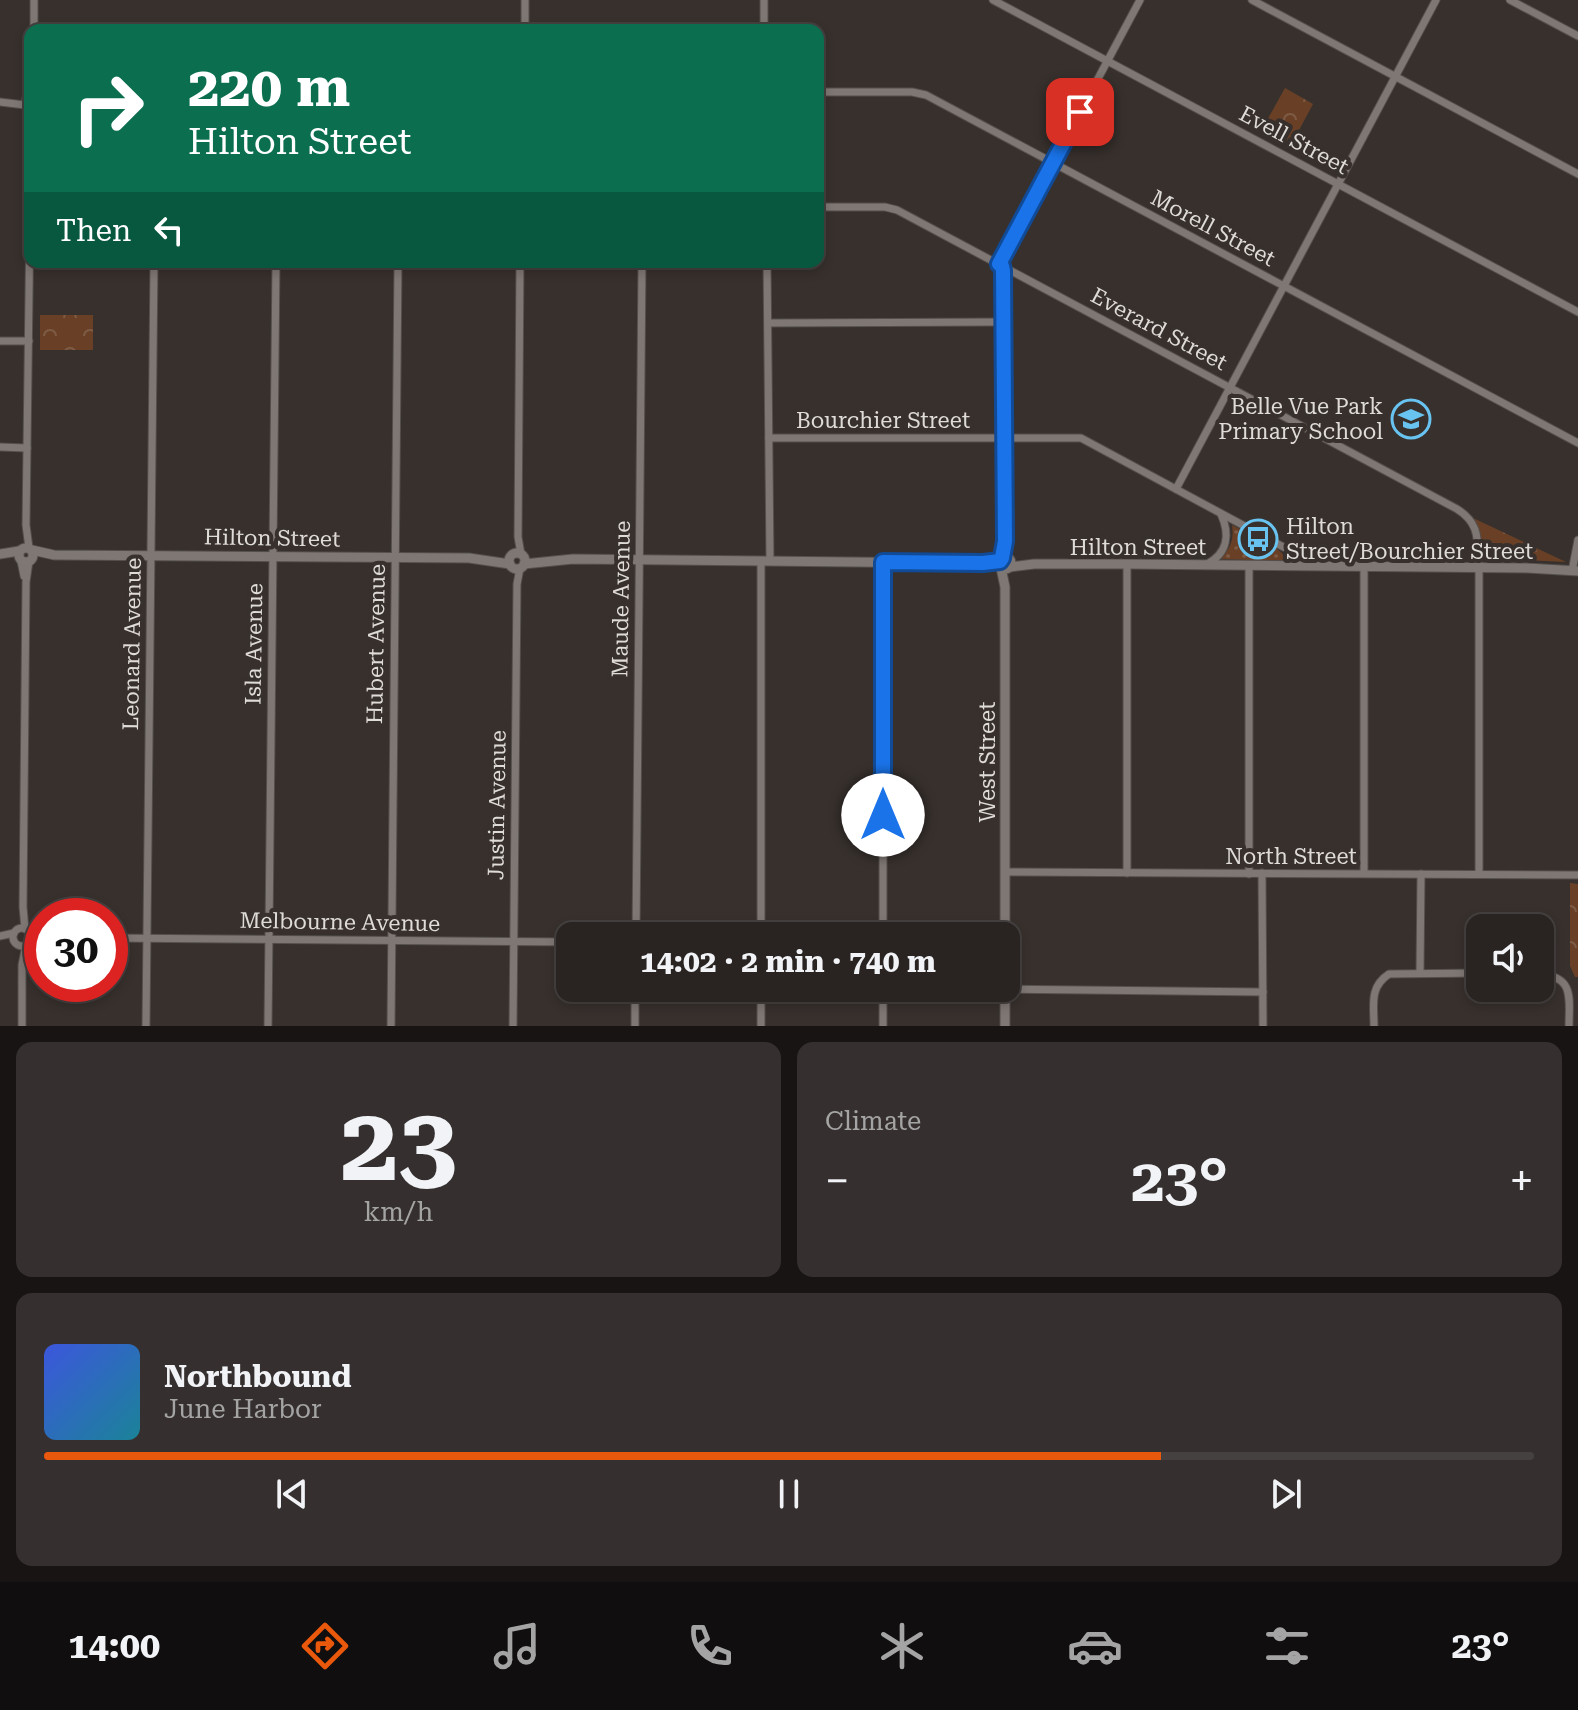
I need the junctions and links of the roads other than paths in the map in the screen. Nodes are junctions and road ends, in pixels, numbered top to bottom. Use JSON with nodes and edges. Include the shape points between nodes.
{"nodes":[{"id":1,"x":34,"y":0,"type":"edge"},
{"id":2,"x":525,"y":0,"type":"edge"},
{"id":3,"x":764,"y":0,"type":"edge"},
{"id":4,"x":993,"y":0,"type":"edge"},
{"id":5,"x":1140,"y":0,"type":"edge"},
{"id":6,"x":1252,"y":0,"type":"edge"},
{"id":7,"x":1436,"y":0,"type":"edge"},
{"id":8,"x":1510,"y":0,"type":"edge"},
{"id":9,"x":34,"y":24,"type":"edge"},
{"id":10,"x":525,"y":24,"type":"edge"},
{"id":11,"x":764,"y":24,"type":"edge"},
{"id":12,"x":1578,"y":36,"type":"edge"},
{"id":13,"x":1108,"y":61,"type":"junction"},
{"id":14,"x":1396,"y":77,"type":"junction"},
{"id":15,"x":824,"y":92,"type":"edge"},
{"id":16,"x":4,"y":102,"type":"edge"},
{"id":17,"x":24,"y":103,"type":"edge"},
{"id":18,"x":1053,"y":163,"type":"junction"},
{"id":19,"x":1578,"y":174,"type":"edge"},
{"id":20,"x":1338,"y":184,"type":"junction"},
{"id":21,"x":824,"y":207,"type":"edge"},
{"id":22,"x":1001,"y":265,"type":"junction"},
{"id":23,"x":30,"y":268,"type":"edge"},
{"id":24,"x":154,"y":268,"type":"edge"},
{"id":25,"x":276,"y":268,"type":"edge"},
{"id":26,"x":398,"y":268,"type":"edge"},
{"id":27,"x":520,"y":268,"type":"edge"},
{"id":28,"x":642,"y":268,"type":"edge"},
{"id":29,"x":767,"y":268,"type":"edge"},
{"id":30,"x":1284,"y":286,"type":"junction"},
{"id":31,"x":1578,"y":312,"type":"edge"},
{"id":32,"x":1003,"y":322,"type":"junction"},
{"id":33,"x":768,"y":323,"type":"junction"},
{"id":34,"x":0,"y":341,"type":"edge"},
{"id":35,"x":29,"y":341,"type":"junction"},
{"id":36,"x":1230,"y":388,"type":"junction"},
{"id":37,"x":769,"y":438,"type":"junction"},
{"id":38,"x":1004,"y":438,"type":"junction"},
{"id":39,"x":1578,"y":443,"type":"edge"},
{"id":40,"x":0,"y":447,"type":"edge"},
{"id":41,"x":27,"y":448,"type":"junction"},
{"id":42,"x":1176,"y":489,"type":"junction"},
{"id":43,"x":1220,"y":512,"type":"junction"},
{"id":44,"x":1578,"y":540,"type":"edge"},
{"id":45,"x":0,"y":554,"type":"edge"},
{"id":46,"x":26,"y":555,"type":"junction"},
{"id":47,"x":151,"y":555,"type":"junction"},
{"id":48,"x":273,"y":556,"type":"junction"},
{"id":49,"x":395,"y":558,"type":"junction"},
{"id":50,"x":639,"y":560,"type":"junction"},
{"id":51,"x":517,"y":561,"type":"junction"},
{"id":52,"x":765,"y":561,"type":"junction"},
{"id":53,"x":883,"y":562,"type":"junction"},
{"id":54,"x":1005,"y":564,"type":"junction"},
{"id":55,"x":1127,"y":564,"type":"junction"},
{"id":56,"x":1206,"y":565,"type":"junction"},
{"id":57,"x":1249,"y":565,"type":"junction"},
{"id":58,"x":1295,"y":566,"type":"junction"},
{"id":59,"x":1364,"y":566,"type":"junction"},
{"id":60,"x":1479,"y":567,"type":"junction"},
{"id":61,"x":1575,"y":571,"type":"edge"},
{"id":62,"x":1005,"y":872,"type":"junction"},
{"id":63,"x":1127,"y":873,"type":"junction"},
{"id":64,"x":1262,"y":873,"type":"junction"},
{"id":65,"x":1364,"y":873,"type":"junction"},
{"id":66,"x":1249,"y":874,"type":"junction"},
{"id":67,"x":1421,"y":874,"type":"junction"},
{"id":68,"x":1479,"y":874,"type":"junction"},
{"id":69,"x":1578,"y":875,"type":"edge"},
{"id":70,"x":636,"y":922,"type":"edge"},
{"id":71,"x":761,"y":922,"type":"edge"},
{"id":72,"x":883,"y":922,"type":"edge"},
{"id":73,"x":1005,"y":922,"type":"edge"},
{"id":74,"x":0,"y":937,"type":"edge"},
{"id":75,"x":22,"y":937,"type":"junction"},
{"id":76,"x":128,"y":938,"type":"edge"},
{"id":77,"x":147,"y":938,"type":"junction"},
{"id":78,"x":269,"y":939,"type":"junction"},
{"id":79,"x":392,"y":940,"type":"junction"},
{"id":80,"x":513,"y":942,"type":"junction"},
{"id":81,"x":556,"y":942,"type":"edge"},
{"id":82,"x":1420,"y":972,"type":"junction"},
{"id":83,"x":1466,"y":973,"type":"edge"},
{"id":84,"x":1554,"y":976,"type":"edge"},
{"id":85,"x":1020,"y":989,"type":"edge"},
{"id":86,"x":1263,"y":992,"type":"junction"},
{"id":87,"x":635,"y":1002,"type":"edge"},
{"id":88,"x":761,"y":1002,"type":"edge"},
{"id":89,"x":883,"y":1002,"type":"edge"},
{"id":90,"x":1005,"y":1002,"type":"edge"},
{"id":91,"x":22,"y":1026,"type":"edge"},
{"id":92,"x":146,"y":1026,"type":"edge"},
{"id":93,"x":268,"y":1026,"type":"edge"},
{"id":94,"x":391,"y":1026,"type":"edge"},
{"id":95,"x":513,"y":1026,"type":"edge"},
{"id":96,"x":635,"y":1026,"type":"edge"},
{"id":97,"x":761,"y":1026,"type":"edge"},
{"id":98,"x":883,"y":1026,"type":"edge"},
{"id":99,"x":1005,"y":1026,"type":"edge"},
{"id":100,"x":1263,"y":1026,"type":"edge"},
{"id":101,"x":1374,"y":1026,"type":"edge"},
{"id":102,"x":1569,"y":1026,"type":"edge"}],
"edges":[{"from":1,"to":9,"type":"street"},
{"from":2,"to":10,"type":"street"},
{"from":3,"to":11,"type":"street"},
{"from":4,"to":13,"type":"street","name":"Evell Street"},
{"from":5,"to":13,"type":"street","name":"West Street"},
{"from":6,"to":14,"type":"street"},
{"from":7,"to":14,"type":"street"},
{"from":8,"to":12,"type":"street"},
{"from":13,"to":18,"type":"street","name":"West Street"},
{"from":13,"to":20,"type":"street","name":"Evell Street"},
{"from":14,"to":19,"type":"street"},
{"from":14,"to":20,"type":"street"},
{"from":15,"to":18,"type":"street","name":"Morell Street","via":[[920,93]]},
{"from":16,"to":17,"type":"street"},
{"from":18,"to":22,"type":"street","name":"West Street"},
{"from":18,"to":30,"type":"street","name":"Morell Street"},
{"from":20,"to":30,"type":"street"},
{"from":20,"to":31,"type":"street","name":"Evell Street"},
{"from":21,"to":22,"type":"street","name":"Everard Street","via":[[891,208]]},
{"from":22,"to":32,"type":"street","name":"West Street"},
{"from":22,"to":36,"type":"street","name":"Everard Street"},
{"from":23,"to":35,"type":"street"},
{"from":24,"to":47,"type":"street","name":"Leonard Avenue"},
{"from":25,"to":48,"type":"street","name":"Isla Avenue"},
{"from":26,"to":49,"type":"street","name":"Hubert Avenue"},
{"from":27,"to":51,"type":"street","name":"Justin Avenue"},
{"from":28,"to":50,"type":"street","name":"Maude Avenue"},
{"from":29,"to":33,"type":"street"},
{"from":30,"to":36,"type":"street"},
{"from":30,"to":39,"type":"street","name":"Morell Street"},
{"from":32,"to":33,"type":"street"},
{"from":32,"to":38,"type":"street","name":"West Street"},
{"from":33,"to":37,"type":"street"},
{"from":34,"to":35,"type":"street"},
{"from":35,"to":41,"type":"street"},
{"from":36,"to":42,"type":"street"},
{"from":36,"to":60,"type":"street","name":"Everard Street","via":[[1465,514],[1476,531]]},
{"from":37,"to":38,"type":"street","name":"Bourchier Street"},
{"from":37,"to":52,"type":"street"},
{"from":38,"to":42,"type":"street","name":"Bourchier Street","via":[[1081,438]]},
{"from":38,"to":54,"type":"street","name":"West Street"},
{"from":40,"to":41,"type":"street"},
{"from":41,"to":46,"type":"street"},
{"from":42,"to":43,"type":"street","name":"Bourchier Street"},
{"from":43,"to":56,"type":"street","via":[[1227,540],[1218,557]]},
{"from":43,"to":58,"type":"street","name":"Bourchier Street","via":[[1289,550]]},
{"from":44,"to":61,"type":"street"},
{"from":45,"to":46,"type":"street","name":"Hilton Street"},
{"from":46,"to":47,"type":"street","name":"Hilton Street"},
{"from":46,"to":75,"type":"street"},
{"from":47,"to":48,"type":"street","name":"Hilton Street"},
{"from":47,"to":77,"type":"street","name":"Leonard Avenue"},
{"from":48,"to":49,"type":"street","name":"Hilton Street"},
{"from":48,"to":78,"type":"street","name":"Isla Avenue"},
{"from":49,"to":51,"type":"street","name":"Hilton Street"},
{"from":49,"to":79,"type":"street","name":"Hubert Avenue"},
{"from":50,"to":51,"type":"street","name":"Hilton Street"},
{"from":50,"to":52,"type":"street","name":"Hilton Street"},
{"from":50,"to":70,"type":"street","name":"Maude Avenue"},
{"from":51,"to":80,"type":"street","name":"Justin Avenue"},
{"from":52,"to":53,"type":"street","name":"Hilton Street"},
{"from":52,"to":71,"type":"street"},
{"from":53,"to":54,"type":"street","name":"Hilton Street"},
{"from":53,"to":72,"type":"street"},
{"from":54,"to":55,"type":"street","name":"Hilton Street"},
{"from":54,"to":62,"type":"street","name":"West Street"},
{"from":55,"to":56,"type":"street","name":"Hilton Street"},
{"from":55,"to":63,"type":"street"},
{"from":56,"to":57,"type":"street","name":"Hilton Street"},
{"from":57,"to":58,"type":"street","name":"Hilton Street"},
{"from":57,"to":66,"type":"street"},
{"from":58,"to":59,"type":"street","name":"Hilton Street"},
{"from":59,"to":60,"type":"street","name":"Hilton Street"},
{"from":59,"to":65,"type":"street"},
{"from":60,"to":61,"type":"street","name":"Hilton Street"},
{"from":60,"to":68,"type":"street","name":"Everard Street"},
{"from":62,"to":63,"type":"street","name":"North Street"},
{"from":62,"to":73,"type":"street","name":"West Street"},
{"from":63,"to":66,"type":"street","name":"North Street"},
{"from":64,"to":65,"type":"street","name":"North Street"},
{"from":64,"to":66,"type":"street","name":"North Street"},
{"from":64,"to":86,"type":"street"},
{"from":65,"to":67,"type":"street","name":"North Street"},
{"from":67,"to":68,"type":"street","name":"North Street"},
{"from":67,"to":82,"type":"street"},
{"from":68,"to":69,"type":"street","name":"North Street"},
{"from":74,"to":75,"type":"street"},
{"from":75,"to":91,"type":"street"},
{"from":76,"to":77,"type":"street","name":"Melbourne Avenue"},
{"from":77,"to":78,"type":"street","name":"Melbourne Avenue"},
{"from":77,"to":92,"type":"street","name":"Leonard Avenue"},
{"from":78,"to":79,"type":"street","name":"Melbourne Avenue"},
{"from":78,"to":93,"type":"street","name":"Isla Avenue"},
{"from":79,"to":80,"type":"street","name":"Melbourne Avenue"},
{"from":79,"to":94,"type":"street","name":"Hubert Avenue"},
{"from":80,"to":81,"type":"street","name":"Melbourne Avenue"},
{"from":80,"to":95,"type":"street","name":"Justin Avenue"},
{"from":82,"to":83,"type":"street"},
{"from":82,"to":101,"type":"street","via":[[1381,979],[1375,991]]},
{"from":84,"to":102,"type":"street","via":[[1566,985]]},
{"from":85,"to":86,"type":"street"},
{"from":86,"to":100,"type":"street"},
{"from":87,"to":96,"type":"street"},
{"from":88,"to":97,"type":"street"},
{"from":89,"to":98,"type":"street"},
{"from":90,"to":99,"type":"street"}]}
